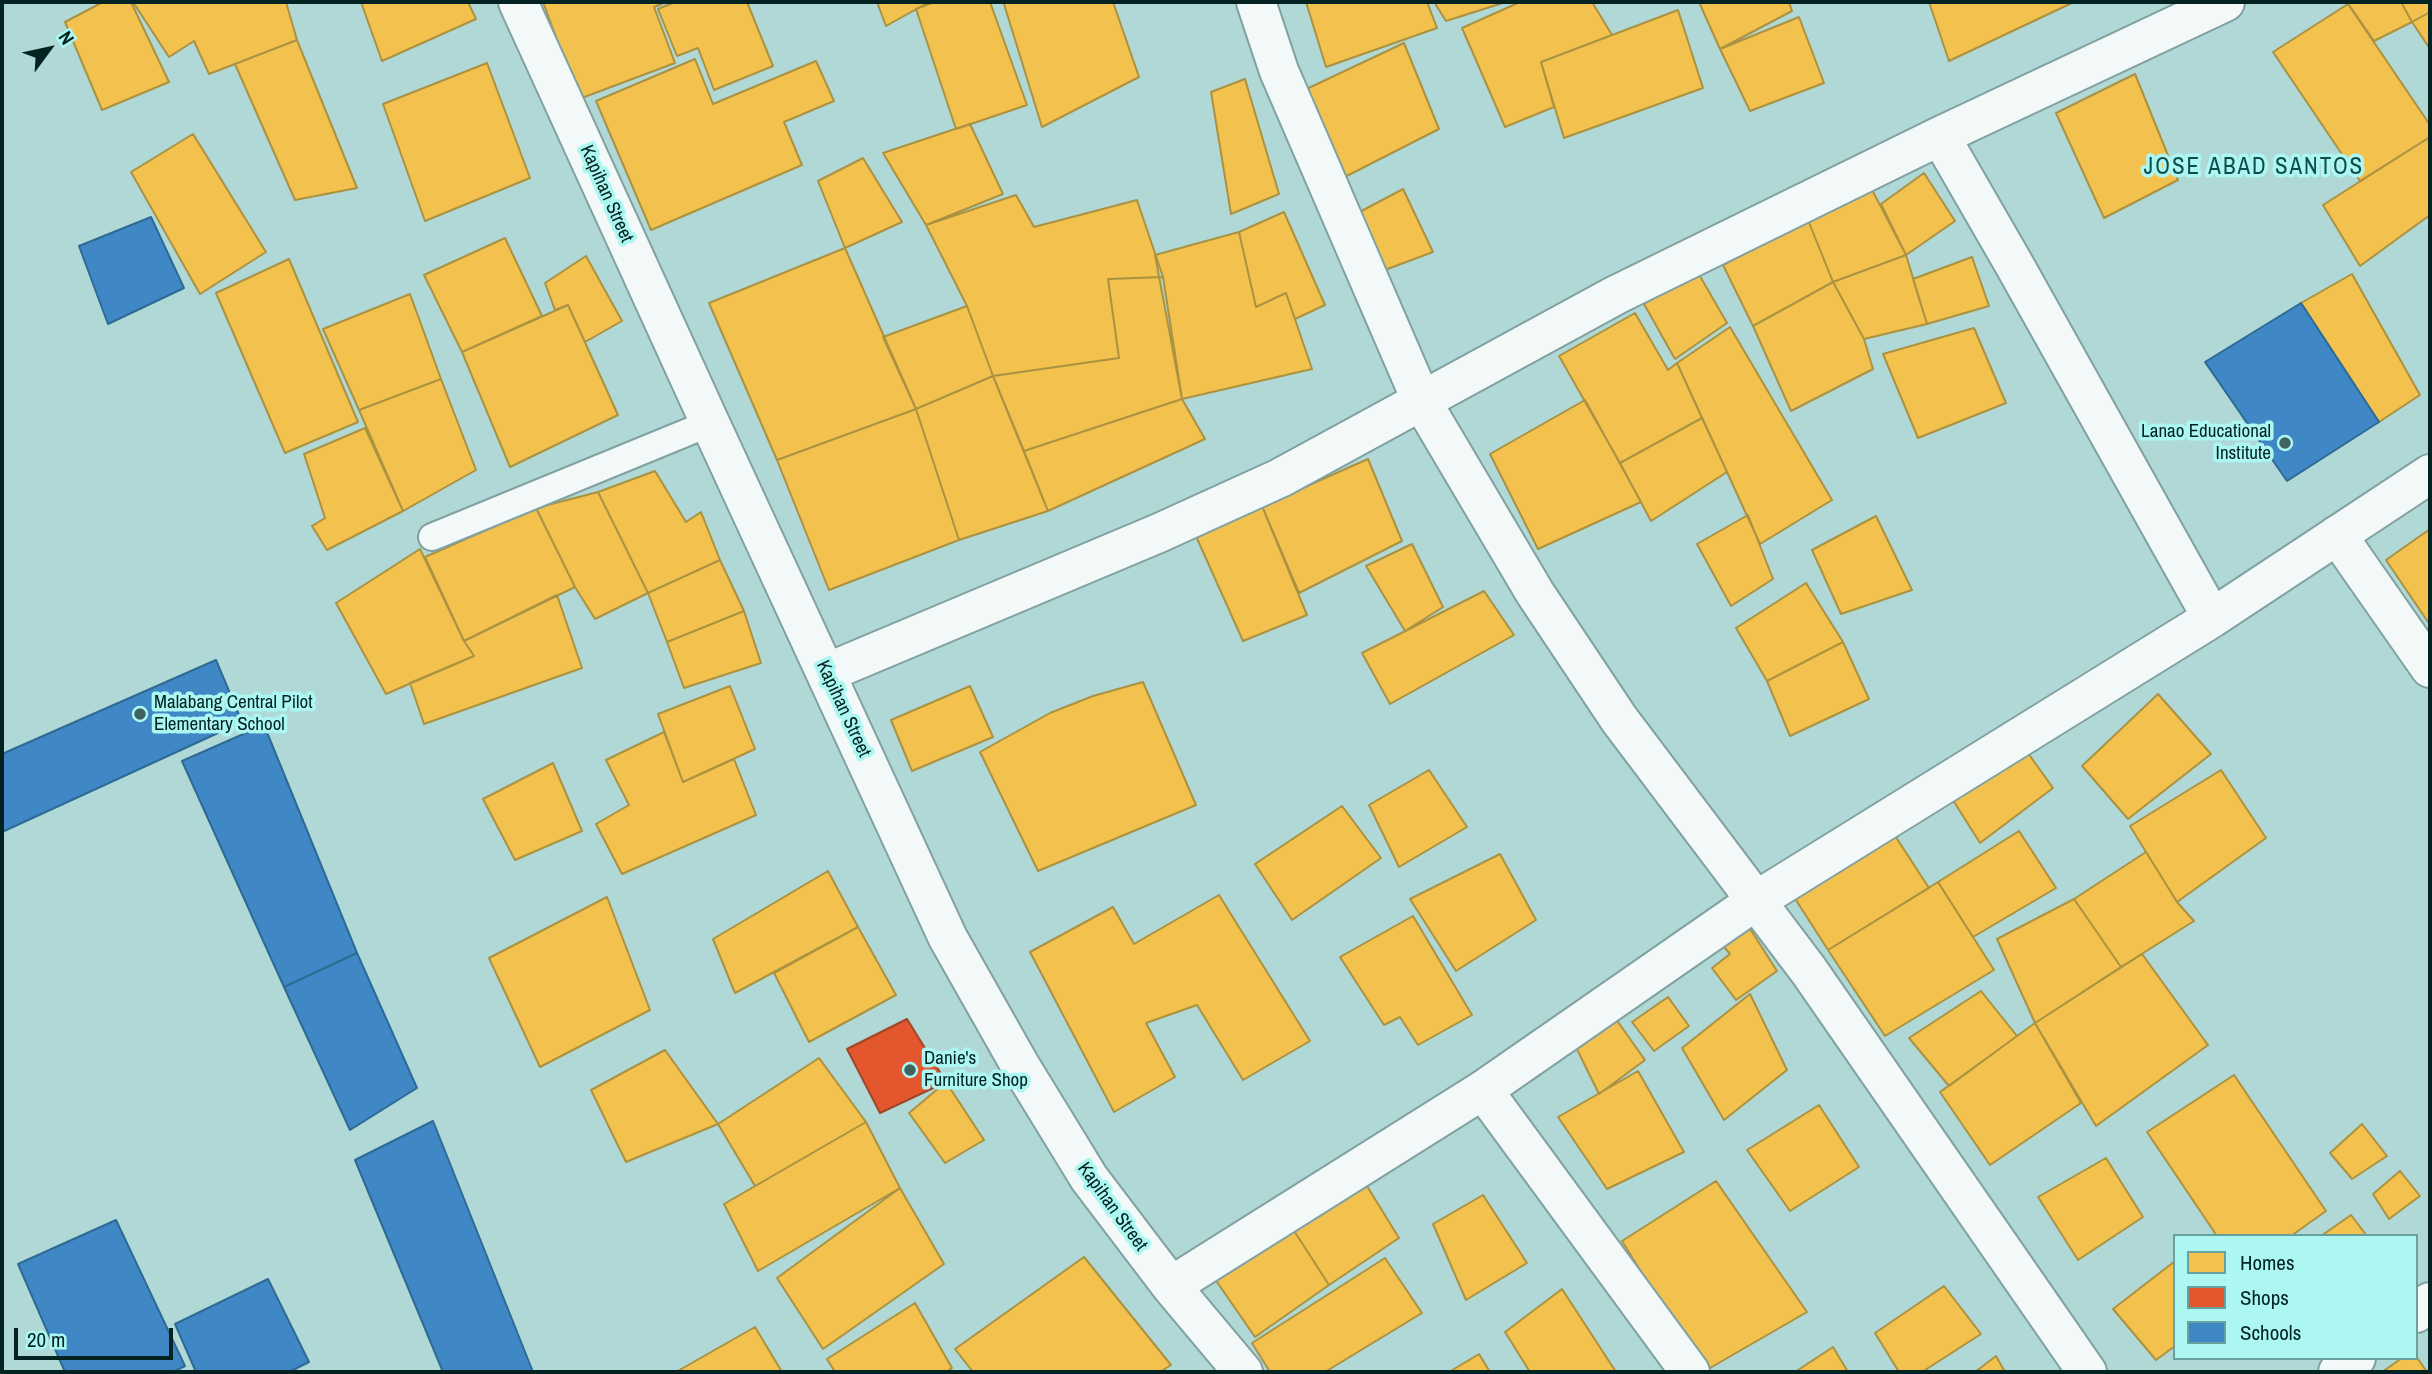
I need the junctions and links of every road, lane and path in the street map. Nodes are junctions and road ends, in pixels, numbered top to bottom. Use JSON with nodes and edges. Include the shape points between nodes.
{"nodes":[{"id":1,"x":518,"y":2,"type":"edge"},
{"id":2,"x":1256,"y":2,"type":"edge"},
{"id":3,"x":2225,"y":2,"type":"edge"},
{"id":4,"x":1940,"y":136,"type":"junction"},
{"id":5,"x":1422,"y":402,"type":"junction"},
{"id":6,"x":709,"y":423,"type":"junction"},
{"id":7,"x":2430,"y":474,"type":"edge"},
{"id":8,"x":2337,"y":535,"type":"junction"},
{"id":9,"x":432,"y":537,"type":"dead end"},
{"id":10,"x":2211,"y":618,"type":"junction"},
{"id":11,"x":2430,"y":668,"type":"edge"},
{"id":12,"x":826,"y":673,"type":"junction"},
{"id":13,"x":1757,"y":900,"type":"junction"},
{"id":14,"x":1483,"y":1090,"type":"junction"},
{"id":15,"x":1171,"y":1286,"type":"junction"},
{"id":16,"x":2353,"y":1360,"type":"edge"},
{"id":17,"x":1243,"y":1372,"type":"edge"},
{"id":18,"x":1690,"y":1372,"type":"edge"},
{"id":19,"x":2087,"y":1372,"type":"edge"},
{"id":20,"x":2338,"y":1372,"type":"edge"}],
"edges":[{"from":1,"to":6,"type":"street","name":"Kapihan Street"},
{"from":2,"to":5,"type":"street","via":[[1279,71]]},
{"from":3,"to":4,"type":"street"},
{"from":4,"to":5,"type":"street","via":[[1616,295]]},
{"from":4,"to":10,"type":"street"},
{"from":5,"to":12,"type":"street","via":[[1210,510]]},
{"from":5,"to":13,"type":"street","via":[[1535,593],[1619,719]]},
{"from":6,"to":9,"type":"lane"},
{"from":6,"to":12,"type":"street","name":"Kapihan Street"},
{"from":7,"to":8,"type":"street"},
{"from":8,"to":10,"type":"street"},
{"from":8,"to":11,"type":"street"},
{"from":10,"to":13,"type":"street"},
{"from":12,"to":15,"type":"street","name":"Kapihan Street","via":[[948,938],[1089,1178]]},
{"from":13,"to":14,"type":"street"},
{"from":13,"to":19,"type":"street"},
{"from":14,"to":15,"type":"street"},
{"from":14,"to":18,"type":"street"},
{"from":15,"to":17,"type":"street","name":"Kapihan Street"},
{"from":16,"to":20,"type":"street"}]}
